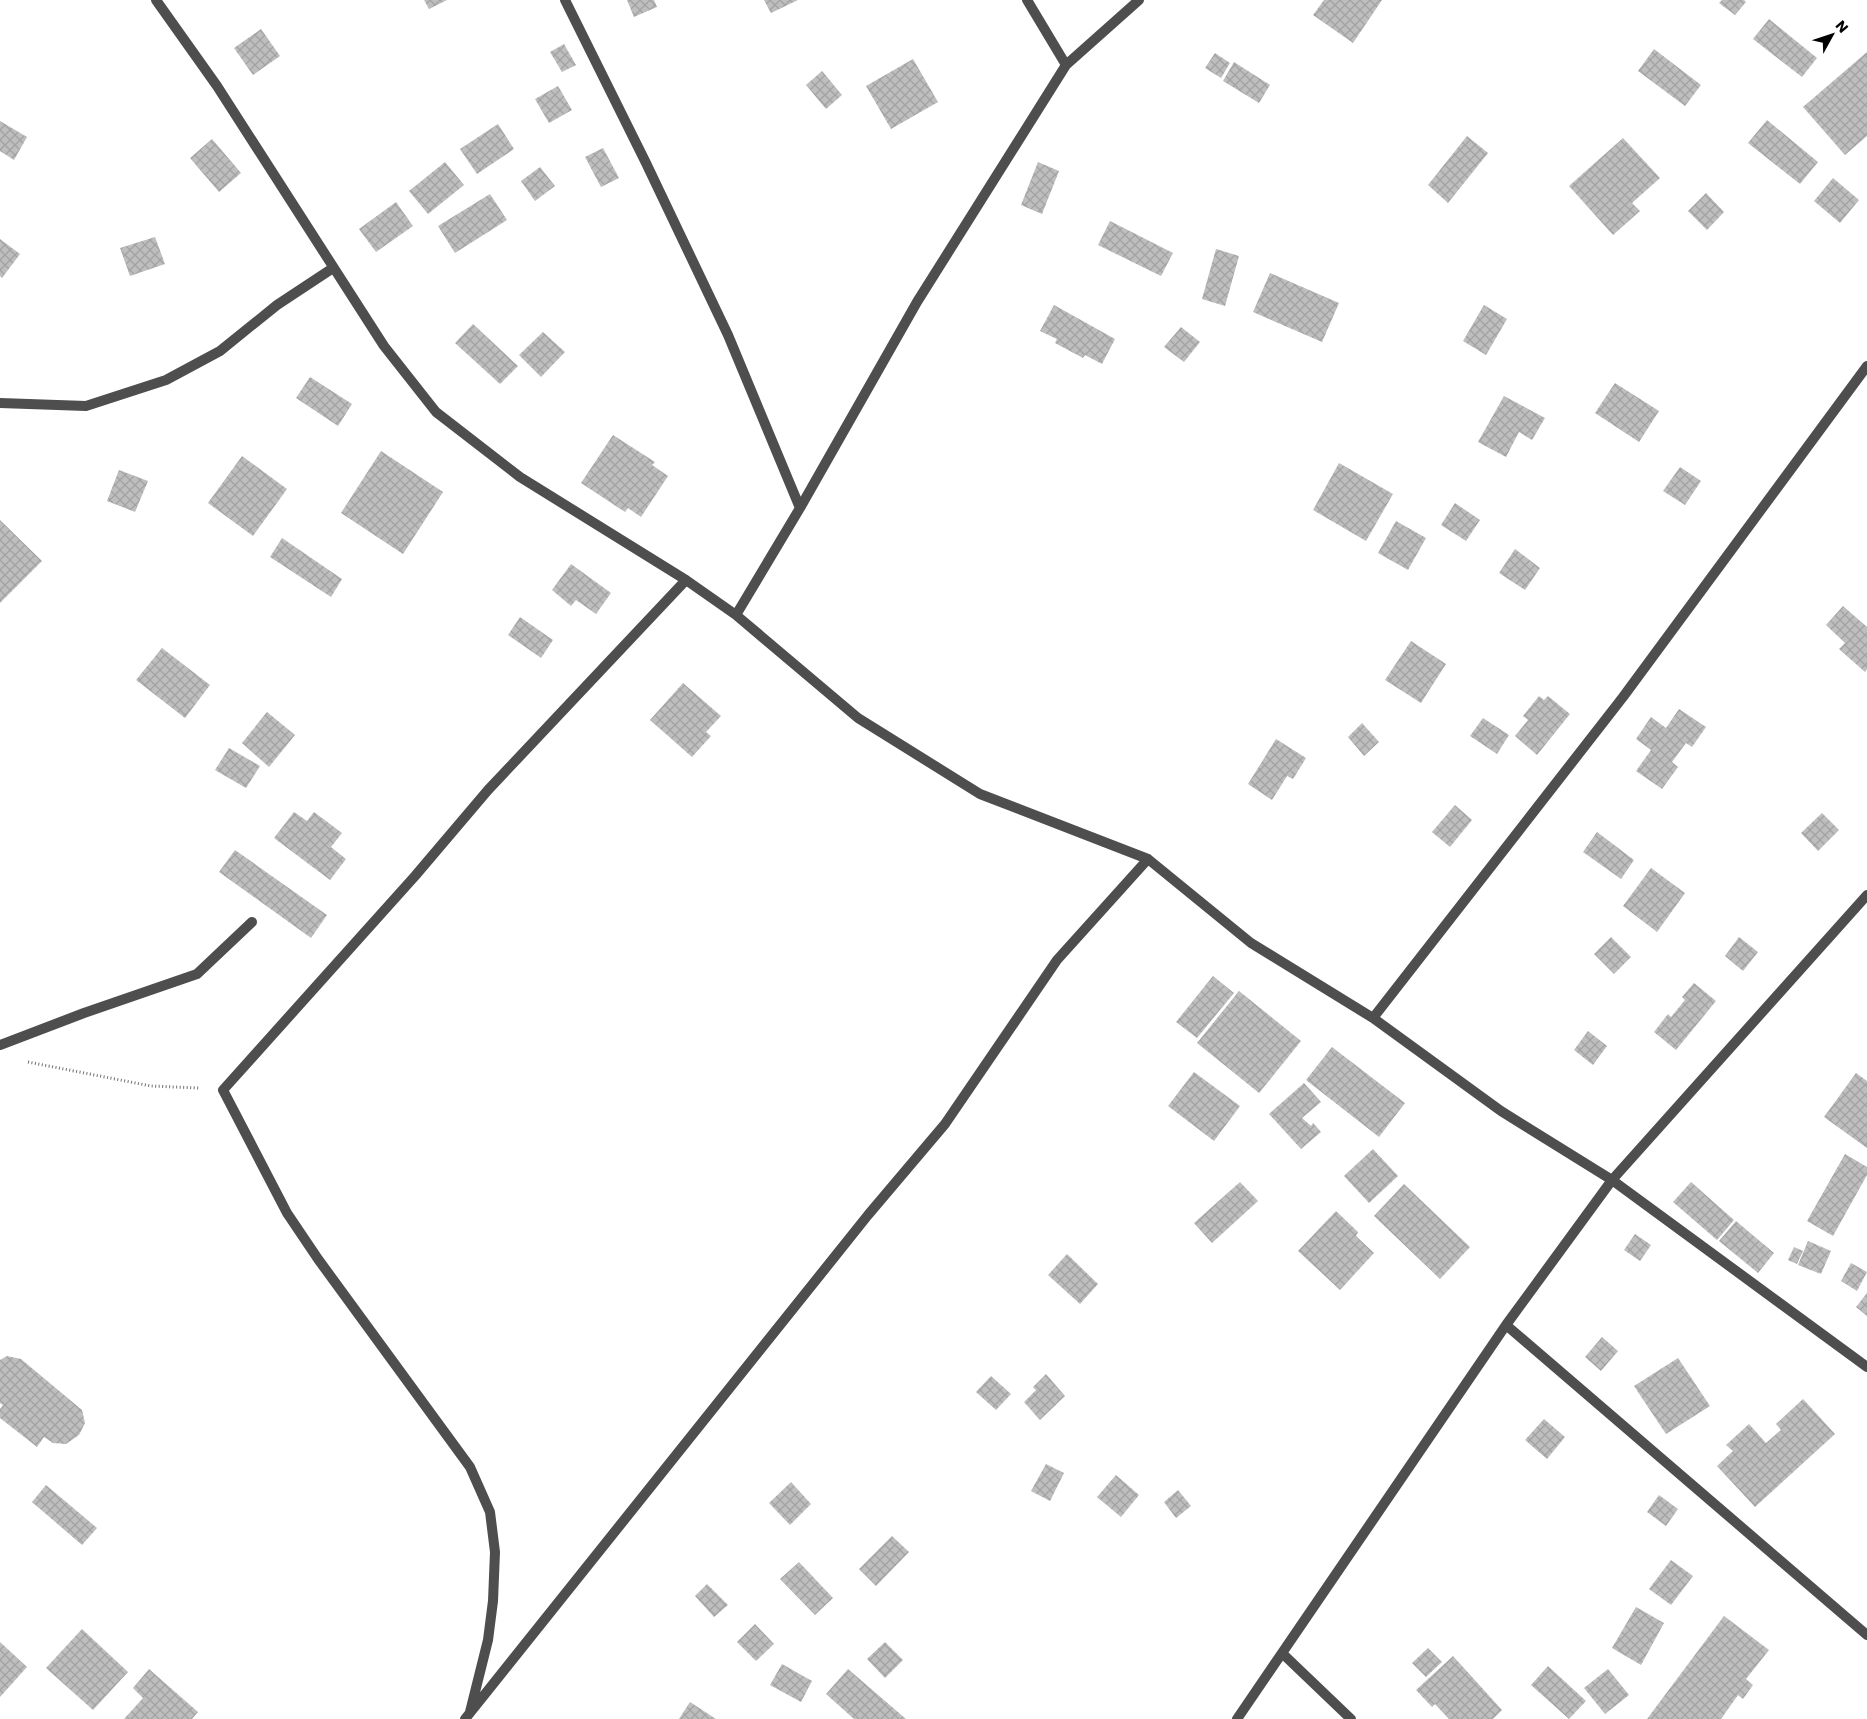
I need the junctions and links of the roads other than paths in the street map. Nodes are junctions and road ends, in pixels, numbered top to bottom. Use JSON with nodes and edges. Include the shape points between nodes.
{"nodes":[{"id":1,"x":156,"y":0,"type":"edge"},
{"id":2,"x":566,"y":0,"type":"edge"},
{"id":3,"x":1027,"y":0,"type":"edge"},
{"id":4,"x":1139,"y":0,"type":"edge"},
{"id":5,"x":1066,"y":65,"type":"junction"},
{"id":6,"x":333,"y":268,"type":"junction"},
{"id":7,"x":1867,"y":366,"type":"edge"},
{"id":8,"x":0,"y":403,"type":"edge"},
{"id":9,"x":800,"y":508,"type":"junction"},
{"id":10,"x":686,"y":580,"type":"junction"},
{"id":11,"x":736,"y":616,"type":"junction"},
{"id":12,"x":1148,"y":859,"type":"junction"},
{"id":13,"x":1867,"y":895,"type":"edge"},
{"id":14,"x":252,"y":922,"type":"dead end"},
{"id":15,"x":1374,"y":1018,"type":"junction"},
{"id":16,"x":0,"y":1045,"type":"edge"},
{"id":17,"x":1612,"y":1180,"type":"junction"},
{"id":18,"x":1506,"y":1325,"type":"junction"},
{"id":19,"x":1867,"y":1367,"type":"edge"},
{"id":20,"x":1867,"y":1634,"type":"edge"},
{"id":21,"x":1283,"y":1654,"type":"junction"},
{"id":22,"x":467,"y":1716,"type":"edge"},
{"id":23,"x":1237,"y":1719,"type":"edge"},
{"id":24,"x":1351,"y":1719,"type":"edge"}],
"edges":[{"from":1,"to":6,"type":"street","via":[[217,86]]},
{"from":2,"to":9,"type":"street","via":[[728,335]]},
{"from":3,"to":5,"type":"street"},
{"from":4,"to":5,"type":"street"},
{"from":5,"to":9,"type":"street","via":[[917,302]]},
{"from":6,"to":8,"type":"street","via":[[277,305],[220,351],[166,380],[86,406]]},
{"from":6,"to":10,"type":"street","via":[[384,346],[436,412],[520,477]]},
{"from":7,"to":15,"type":"street","via":[[1624,697]]},
{"from":9,"to":11,"type":"street"},
{"from":10,"to":11,"type":"street"},
{"from":10,"to":22,"type":"street","via":[[488,790],[223,1090],[286,1213],[470,1467],[490,1512],[495,1552],[493,1601],[488,1640]]},
{"from":11,"to":12,"type":"street","via":[[858,718],[980,794]]},
{"from":12,"to":15,"type":"street","via":[[1251,943]]},
{"from":12,"to":22,"type":"street","via":[[1057,960],[945,1124],[868,1215]]},
{"from":13,"to":17,"type":"street"},
{"from":14,"to":16,"type":"street","via":[[197,974]]},
{"from":15,"to":17,"type":"street","via":[[1501,1111]]},
{"from":17,"to":18,"type":"street"},
{"from":17,"to":19,"type":"street"},
{"from":18,"to":20,"type":"street"},
{"from":18,"to":21,"type":"street"},
{"from":21,"to":23,"type":"street"},
{"from":21,"to":24,"type":"street"}]}
